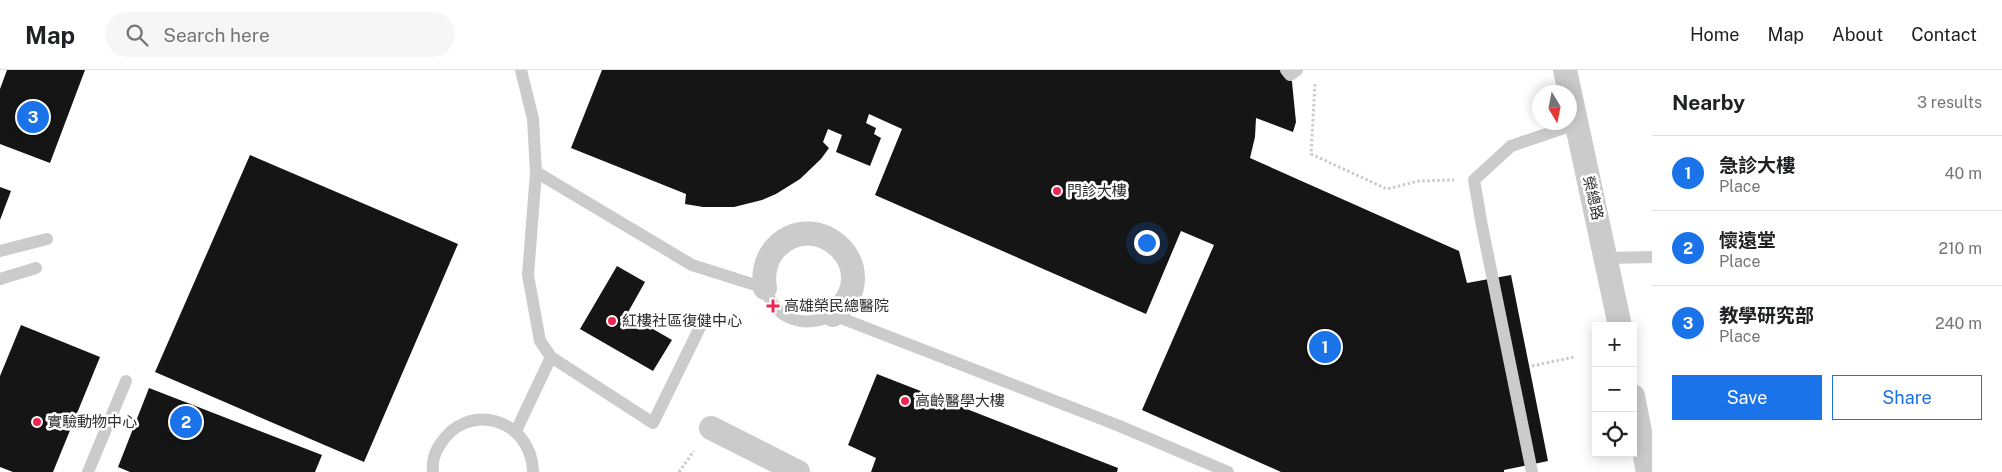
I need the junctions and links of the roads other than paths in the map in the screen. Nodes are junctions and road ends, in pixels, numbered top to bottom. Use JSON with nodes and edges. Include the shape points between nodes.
{"nodes":[{"id":1,"x":521,"y":70,"type":"edge"},
{"id":2,"x":1286,"y":70,"type":"edge"},
{"id":3,"x":1297,"y":70,"type":"edge"},
{"id":4,"x":1565,"y":70,"type":"edge"},
{"id":5,"x":1568,"y":85,"type":"edge"},
{"id":6,"x":1577,"y":128,"type":"edge"},
{"id":7,"x":1558,"y":130,"type":"edge"},
{"id":8,"x":536,"y":172,"type":"junction"},
{"id":9,"x":47,"y":239,"type":"dead end"},
{"id":10,"x":0,"y":251,"type":"edge"},
{"id":11,"x":1652,"y":257,"type":"edge"},
{"id":12,"x":1606,"y":258,"type":"junction"},
{"id":13,"x":36,"y":268,"type":"dead end"},
{"id":14,"x":0,"y":279,"type":"edge"},
{"id":15,"x":765,"y":288,"type":"junction"},
{"id":16,"x":833,"y":315,"type":"junction"},
{"id":17,"x":704,"y":318,"type":"dead end"},
{"id":18,"x":1619,"y":322,"type":"edge"},
{"id":19,"x":550,"y":357,"type":"junction"},
{"id":20,"x":126,"y":381,"type":"dead end"},
{"id":21,"x":1636,"y":412,"type":"edge"},
{"id":22,"x":711,"y":428,"type":"dead end"},
{"id":23,"x":516,"y":431,"type":"junction"},
{"id":24,"x":88,"y":472,"type":"edge"},
{"id":25,"x":432,"y":472,"type":"edge"},
{"id":26,"x":534,"y":472,"type":"edge"},
{"id":27,"x":798,"y":472,"type":"edge"},
{"id":28,"x":1228,"y":472,"type":"edge"},
{"id":29,"x":1532,"y":472,"type":"edge"},
{"id":30,"x":1648,"y":472,"type":"edge"}],
"edges":[{"from":1,"to":8,"type":"lane","via":[[533,119]]},
{"from":2,"to":3,"type":"lane","via":[[1290,75]]},
{"from":4,"to":5,"type":"street","name":"榮總路"},
{"from":6,"to":12,"type":"street","name":"榮總路"},
{"from":7,"to":29,"type":"lane","via":[[1511,146],[1474,180]]},
{"from":8,"to":15,"type":"lane","via":[[692,265]]},
{"from":8,"to":19,"type":"lane","via":[[528,275],[540,341]]},
{"from":9,"to":10,"type":"lane"},
{"from":11,"to":12,"type":"lane"},
{"from":12,"to":18,"type":"street","name":"榮總路"},
{"from":13,"to":14,"type":"lane"},
{"from":15,"to":16,"type":"lane","via":[[772,304],[789,318],[808,322]]},
{"from":15,"to":16,"type":"street","via":[[765,270],[778,245],[798,235],[821,235],[844,251],[853,277],[848,298]]},
{"from":16,"to":28,"type":"lane","via":[[1117,425]]},
{"from":17,"to":19,"type":"lane","via":[[653,423]]},
{"from":19,"to":23,"type":"lane"},
{"from":20,"to":24,"type":"lane"},
{"from":21,"to":30,"type":"street"},
{"from":22,"to":27,"type":"street"},
{"from":23,"to":25,"type":"lane","via":[[487,419],[456,427],[436,452]]},
{"from":23,"to":26,"type":"lane","via":[[527,444]]}]}
